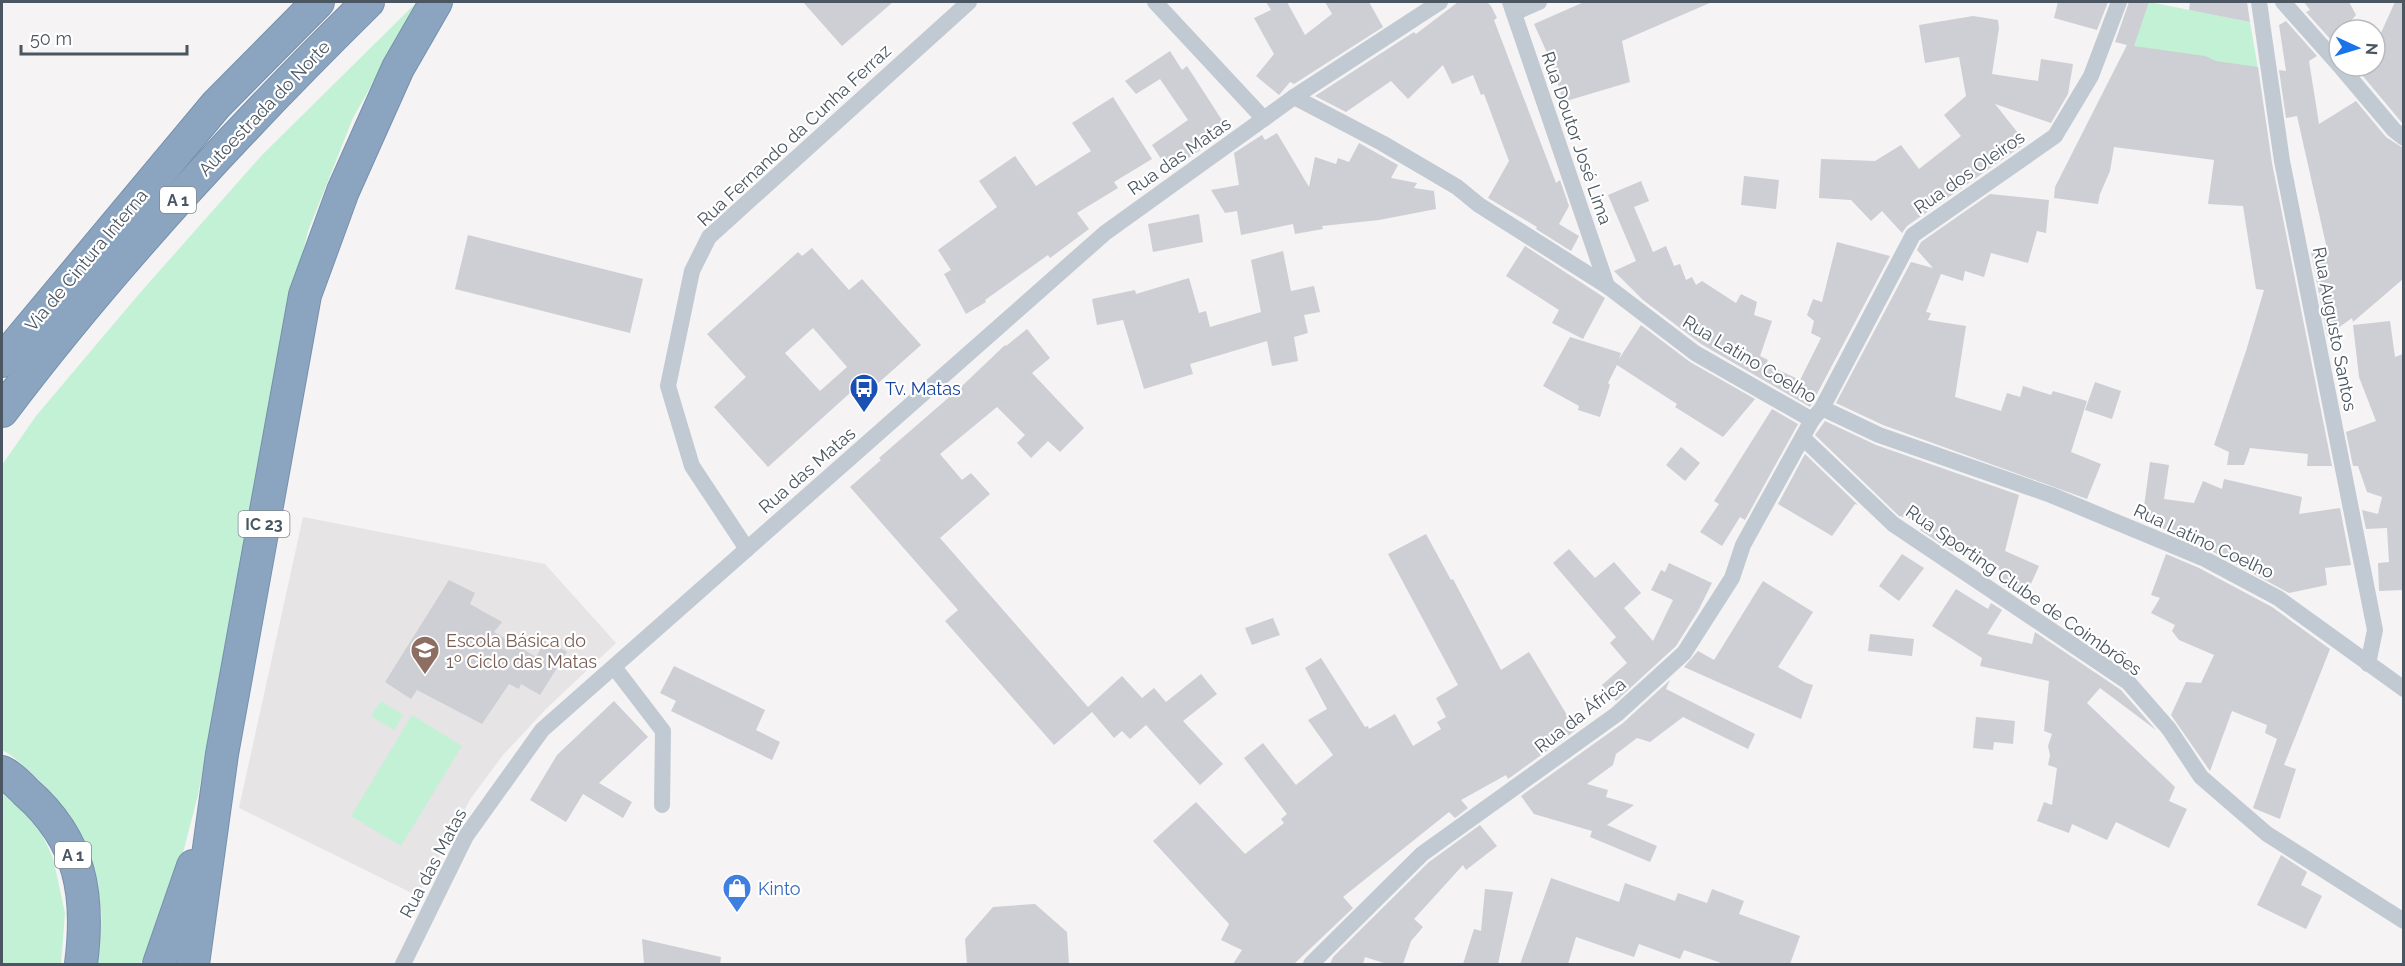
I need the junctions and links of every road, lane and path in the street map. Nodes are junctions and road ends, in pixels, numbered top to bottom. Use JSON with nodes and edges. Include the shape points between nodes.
{"nodes":[{"id":1,"x":318,"y":2,"type":"edge"},
{"id":2,"x":368,"y":2,"type":"edge"},
{"id":3,"x":436,"y":2,"type":"edge"},
{"id":4,"x":969,"y":2,"type":"edge"},
{"id":5,"x":1155,"y":2,"type":"edge"},
{"id":6,"x":1440,"y":2,"type":"edge"},
{"id":7,"x":1539,"y":2,"type":"edge"},
{"id":8,"x":2119,"y":2,"type":"edge"},
{"id":9,"x":2259,"y":2,"type":"edge"},
{"id":10,"x":2283,"y":2,"type":"edge"},
{"id":11,"x":1512,"y":7,"type":"edge"},
{"id":12,"x":2327,"y":52,"type":"edge"},
{"id":13,"x":2350,"y":78,"type":"edge"},
{"id":14,"x":1294,"y":97,"type":"junction"},
{"id":15,"x":1264,"y":119,"type":"junction"},
{"id":16,"x":2403,"y":138,"type":"edge"},
{"id":17,"x":1607,"y":286,"type":"junction"},
{"id":18,"x":2,"y":361,"type":"edge"},
{"id":19,"x":2,"y":411,"type":"edge"},
{"id":20,"x":1817,"y":414,"type":"junction"},
{"id":21,"x":1803,"y":438,"type":"junction"},
{"id":22,"x":747,"y":549,"type":"junction"},
{"id":23,"x":2368,"y":663,"type":"junction"},
{"id":24,"x":614,"y":667,"type":"junction"},
{"id":25,"x":2403,"y":689,"type":"edge"},
{"id":26,"x":222,"y":754,"type":"junction"},
{"id":27,"x":2,"y":772,"type":"edge"},
{"id":28,"x":662,"y":806,"type":"dead end"},
{"id":29,"x":2403,"y":921,"type":"edge"},
{"id":30,"x":81,"y":964,"type":"edge"},
{"id":31,"x":159,"y":964,"type":"edge"},
{"id":32,"x":193,"y":964,"type":"edge"},
{"id":33,"x":403,"y":964,"type":"edge"},
{"id":34,"x":1311,"y":964,"type":"edge"}],
"edges":[{"from":1,"to":18,"type":"highway","name":"Via de Cintura Interna","number":"A 1","via":[[216,105]]},
{"from":2,"to":19,"type":"highway","name":"Autoestrada do Norte","number":"A 1","via":[[198,177]]},
{"from":3,"to":26,"type":"highway","number":"IC 23","via":[[393,79],[343,191],[305,295]]},
{"from":4,"to":22,"type":"street","name":"Rua Fernando da Cunha Ferraz","via":[[709,237],[692,271],[668,386],[692,466]]},
{"from":5,"to":15,"type":"street"},
{"from":6,"to":14,"type":"street","name":"Rua das Matas"},
{"from":7,"to":11,"type":"street"},
{"from":8,"to":20,"type":"street","name":"Rua dos Oleiros","via":[[2091,76],[2055,136],[1913,235]]},
{"from":9,"to":23,"type":"street","name":"Rua Augusto Santos","via":[[2282,161],[2375,630]]},
{"from":10,"to":12,"type":"street"},
{"from":11,"to":17,"type":"street","name":"Rua Doutor José Lima"},
{"from":13,"to":16,"type":"street"},
{"from":14,"to":15,"type":"street","name":"Rua das Matas"},
{"from":14,"to":17,"type":"street","name":"Rua Latino Coelho","via":[[1457,188],[1479,206]]},
{"from":15,"to":22,"type":"street","name":"Rua das Matas","via":[[1105,233]]},
{"from":17,"to":20,"type":"street","name":"Rua Latino Coelho","via":[[1695,353]]},
{"from":20,"to":21,"type":"street"},
{"from":20,"to":23,"type":"street","name":"Rua Latino Coelho","via":[[2051,495],[2203,558],[2278,598]]},
{"from":21,"to":29,"type":"street","name":"Rua Sporting Clube de Coimbrões","via":[[1893,524],[2128,682],[2169,729],[2201,777],[2267,834]]},
{"from":21,"to":34,"type":"street","name":"Rua da África","via":[[1743,545],[1732,578],[1684,653],[1617,714],[1422,854]]},
{"from":22,"to":24,"type":"street","name":"Rua das Matas"},
{"from":23,"to":25,"type":"street","name":"Rua Latino Coelho"},
{"from":24,"to":28,"type":"street","via":[[663,731]]},
{"from":24,"to":33,"type":"street","name":"Rua das Matas","via":[[542,730],[466,836]]},
{"from":26,"to":31,"type":"highway","via":[[193,863]]},
{"from":26,"to":32,"type":"highway","number":"IC 23"},
{"from":27,"to":30,"type":"highway","number":"A 1","via":[[46,810],[72,851],[83,891],[86,929]]}]}
